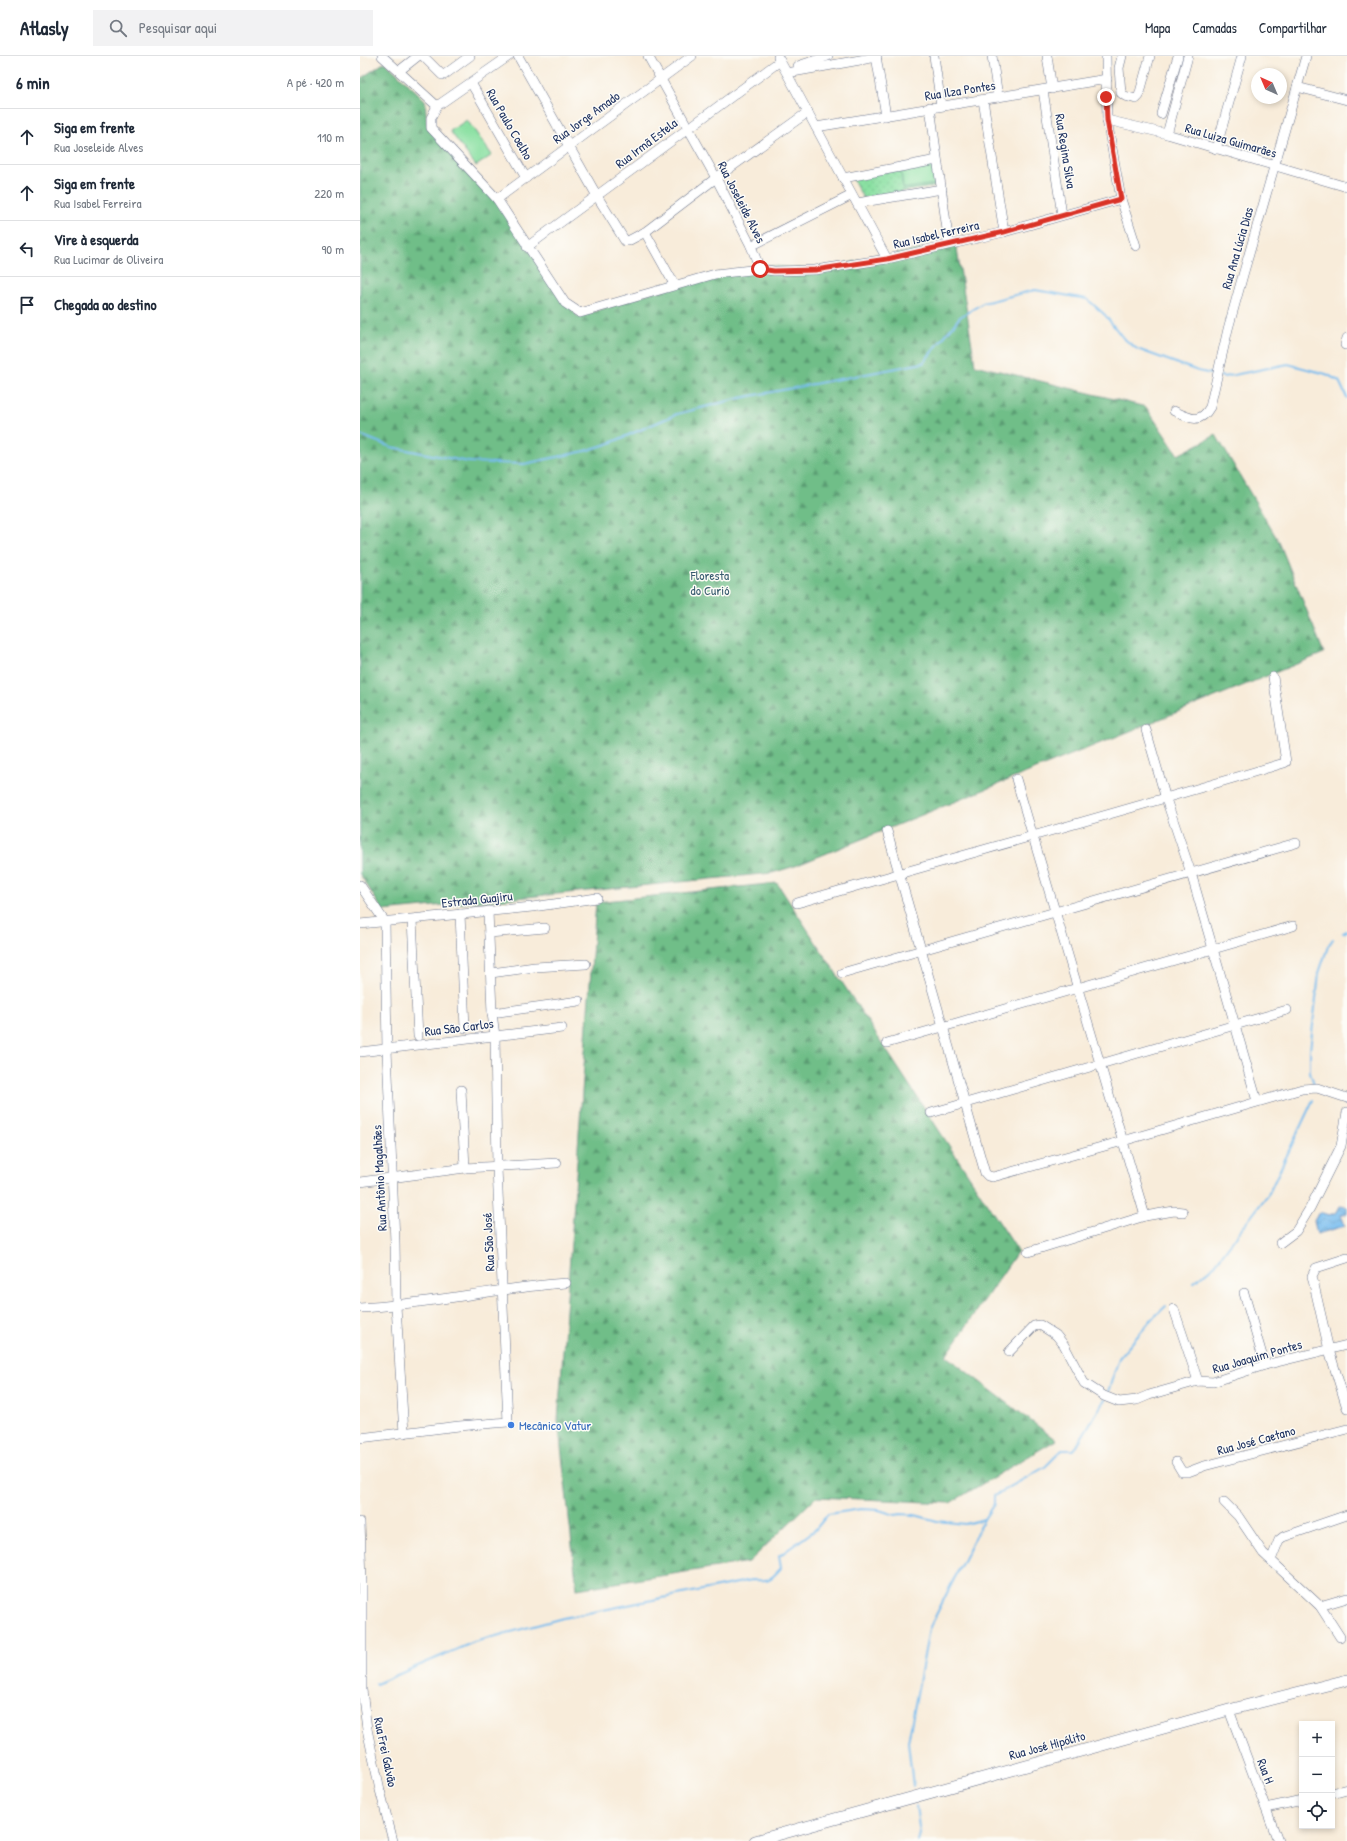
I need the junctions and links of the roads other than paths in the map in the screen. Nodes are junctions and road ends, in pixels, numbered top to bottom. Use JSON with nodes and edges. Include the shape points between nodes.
{"nodes":[{"id":1,"x":382,"y":56,"type":"edge"},
{"id":2,"x":418,"y":56,"type":"edge"},
{"id":3,"x":422,"y":56,"type":"edge"},
{"id":4,"x":470,"y":56,"type":"edge"},
{"id":5,"x":509,"y":56,"type":"edge"},
{"id":6,"x":518,"y":56,"type":"edge"},
{"id":7,"x":648,"y":56,"type":"edge"},
{"id":8,"x":692,"y":56,"type":"edge"},
{"id":9,"x":828,"y":56,"type":"edge"},
{"id":10,"x":876,"y":56,"type":"edge"},
{"id":11,"x":934,"y":56,"type":"edge"},
{"id":12,"x":992,"y":56,"type":"edge"},
{"id":13,"x":1047,"y":56,"type":"edge"},
{"id":14,"x":1106,"y":56,"type":"edge"},
{"id":15,"x":1122,"y":56,"type":"edge"},
{"id":16,"x":1150,"y":56,"type":"edge"},
{"id":17,"x":1178,"y":56,"type":"edge"},
{"id":18,"x":1188,"y":56,"type":"edge"},
{"id":19,"x":1242,"y":56,"type":"edge"},
{"id":20,"x":1306,"y":56,"type":"edge"},
{"id":21,"x":778,"y":58,"type":"edge"},
{"id":22,"x":399,"y":71,"type":"junction"},
{"id":23,"x":786,"y":71,"type":"junction"},
{"id":24,"x":661,"y":79,"type":"junction"},
{"id":25,"x":1107,"y":79,"type":"junction"},
{"id":26,"x":472,"y":83,"type":"junction"},
{"id":27,"x":1297,"y":87,"type":"junction"},
{"id":28,"x":1048,"y":90,"type":"junction"},
{"id":29,"x":998,"y":97,"type":"junction"},
{"id":30,"x":983,"y":100,"type":"junction"},
{"id":31,"x":1347,"y":100,"type":"edge"},
{"id":32,"x":437,"y":106,"type":"junction"},
{"id":33,"x":941,"y":106,"type":"junction"},
{"id":34,"x":930,"y":107,"type":"junction"},
{"id":35,"x":808,"y":112,"type":"junction"},
{"id":36,"x":1161,"y":114,"type":"dead end"},
{"id":37,"x":886,"y":116,"type":"junction"},
{"id":38,"x":1107,"y":120,"type":"junction"},
{"id":39,"x":816,"y":127,"type":"junction"},
{"id":40,"x":688,"y":128,"type":"junction"},
{"id":41,"x":1167,"y":134,"type":"junction"},
{"id":42,"x":569,"y":146,"type":"junction"},
{"id":43,"x":1216,"y":149,"type":"junction"},
{"id":44,"x":937,"y":160,"type":"junction"},
{"id":45,"x":1275,"y":166,"type":"junction"},
{"id":46,"x":526,"y":178,"type":"junction"},
{"id":47,"x":716,"y":178,"type":"junction"},
{"id":48,"x":843,"y":178,"type":"junction"},
{"id":49,"x":1347,"y":188,"type":"edge"},
{"id":50,"x":942,"y":189,"type":"junction"},
{"id":51,"x":597,"y":196,"type":"junction"},
{"id":52,"x":497,"y":199,"type":"junction"},
{"id":53,"x":855,"y":199,"type":"junction"},
{"id":54,"x":1121,"y":199,"type":"junction"},
{"id":55,"x":1062,"y":215,"type":"junction"},
{"id":56,"x":645,"y":232,"type":"junction"},
{"id":57,"x":1004,"y":232,"type":"junction"},
{"id":58,"x":949,"y":244,"type":"junction"},
{"id":59,"x":751,"y":246,"type":"junction"},
{"id":60,"x":1136,"y":246,"type":"dead end"},
{"id":61,"x":527,"y":247,"type":"junction"},
{"id":62,"x":887,"y":259,"type":"junction"},
{"id":63,"x":760,"y":269,"type":"junction"},
{"id":64,"x":674,"y":284,"type":"junction"},
{"id":65,"x":1174,"y":411,"type":"dead end"},
{"id":66,"x":1273,"y":677,"type":"dead end"},
{"id":67,"x":1146,"y":730,"type":"dead end"},
{"id":68,"x":1016,"y":779,"type":"dead end"},
{"id":69,"x":1166,"y":799,"type":"junction"},
{"id":70,"x":887,"y":830,"type":"dead end"},
{"id":71,"x":1032,"y":835,"type":"junction"},
{"id":72,"x":1296,"y":843,"type":"dead end"},
{"id":73,"x":899,"y":873,"type":"junction"},
{"id":74,"x":1191,"y":873,"type":"junction"},
{"id":75,"x":360,"y":885,"type":"edge"},
{"id":76,"x":597,"y":898,"type":"dead end"},
{"id":77,"x":797,"y":903,"type":"dead end"},
{"id":78,"x":488,"y":911,"type":"junction"},
{"id":79,"x":1055,"y":912,"type":"junction"},
{"id":80,"x":460,"y":914,"type":"junction"},
{"id":81,"x":412,"y":920,"type":"junction"},
{"id":82,"x":384,"y":922,"type":"junction"},
{"id":83,"x":360,"y":924,"type":"edge"},
{"id":84,"x":1294,"y":926,"type":"dead end"},
{"id":85,"x":545,"y":928,"type":"dead end"},
{"id":86,"x":489,"y":933,"type":"junction"},
{"id":87,"x":1213,"y":949,"type":"junction"},
{"id":88,"x":922,"y":950,"type":"junction"},
{"id":89,"x":586,"y":964,"type":"dead end"},
{"id":90,"x":491,"y":973,"type":"junction"},
{"id":91,"x":842,"y":973,"type":"dead end"},
{"id":92,"x":1078,"y":988,"type":"junction"},
{"id":93,"x":579,"y":1001,"type":"dead end"},
{"id":94,"x":1287,"y":1010,"type":"dead end"},
{"id":95,"x":492,"y":1013,"type":"junction"},
{"id":96,"x":1235,"y":1025,"type":"junction"},
{"id":97,"x":943,"y":1026,"type":"junction"},
{"id":98,"x":465,"y":1028,"type":"dead end"},
{"id":99,"x":562,"y":1028,"type":"dead end"},
{"id":100,"x":418,"y":1036,"type":"dead end"},
{"id":101,"x":495,"y":1036,"type":"junction"},
{"id":102,"x":887,"y":1043,"type":"dead end"},
{"id":103,"x":387,"y":1050,"type":"junction"},
{"id":104,"x":360,"y":1052,"type":"edge"},
{"id":105,"x":1100,"y":1064,"type":"junction"},
{"id":106,"x":461,"y":1090,"type":"dead end"},
{"id":107,"x":1347,"y":1098,"type":"edge"},
{"id":108,"x":1257,"y":1101,"type":"junction"},
{"id":109,"x":965,"y":1103,"type":"junction"},
{"id":110,"x":1347,"y":1112,"type":"edge"},
{"id":111,"x":931,"y":1113,"type":"dead end"},
{"id":112,"x":1123,"y":1141,"type":"junction"},
{"id":113,"x":557,"y":1164,"type":"dead end"},
{"id":114,"x":465,"y":1168,"type":"junction"},
{"id":115,"x":497,"y":1168,"type":"junction"},
{"id":116,"x":392,"y":1177,"type":"junction"},
{"id":117,"x":360,"y":1182,"type":"edge"},
{"id":118,"x":1183,"y":1212,"type":"dead end"},
{"id":119,"x":1145,"y":1216,"type":"junction"},
{"id":120,"x":1280,"y":1243,"type":"dead end"},
{"id":121,"x":1028,"y":1252,"type":"dead end"},
{"id":122,"x":1347,"y":1258,"type":"edge"},
{"id":123,"x":566,"y":1283,"type":"dead end"},
{"id":124,"x":503,"y":1289,"type":"junction"},
{"id":125,"x":1244,"y":1293,"type":"dead end"},
{"id":126,"x":396,"y":1306,"type":"junction"},
{"id":127,"x":360,"y":1308,"type":"edge"},
{"id":128,"x":1174,"y":1309,"type":"dead end"},
{"id":129,"x":1347,"y":1345,"type":"edge"},
{"id":130,"x":1329,"y":1350,"type":"junction"},
{"id":131,"x":1009,"y":1352,"type":"dead end"},
{"id":132,"x":1265,"y":1365,"type":"junction"},
{"id":133,"x":1198,"y":1381,"type":"junction"},
{"id":134,"x":1347,"y":1408,"type":"edge"},
{"id":135,"x":1347,"y":1429,"type":"edge"},
{"id":136,"x":404,"y":1433,"type":"junction"},
{"id":137,"x":360,"y":1438,"type":"edge"},
{"id":138,"x":1176,"y":1462,"type":"dead end"},
{"id":139,"x":1224,"y":1502,"type":"dead end"},
{"id":140,"x":1347,"y":1515,"type":"edge"},
{"id":141,"x":360,"y":1522,"type":"edge"},
{"id":142,"x":1271,"y":1560,"type":"junction"},
{"id":143,"x":361,"y":1582,"type":"edge"},
{"id":144,"x":1347,"y":1598,"type":"edge"},
{"id":145,"x":1320,"y":1606,"type":"junction"},
{"id":146,"x":1340,"y":1637,"type":"dead end"},
{"id":147,"x":1347,"y":1680,"type":"edge"},
{"id":148,"x":1229,"y":1710,"type":"junction"},
{"id":149,"x":1347,"y":1789,"type":"edge"},
{"id":150,"x":1335,"y":1792,"type":"edge"},
{"id":151,"x":1299,"y":1801,"type":"edge"},
{"id":152,"x":1266,"y":1808,"type":"junction"},
{"id":153,"x":393,"y":1841,"type":"edge"},
{"id":154,"x":755,"y":1841,"type":"edge"},
{"id":155,"x":1278,"y":1841,"type":"edge"}],
"edges":[{"from":1,"to":22,"type":"street"},
{"from":2,"to":22,"type":"street"},
{"from":3,"to":4,"type":"street","via":[[442,75]]},
{"from":5,"to":26,"type":"street"},
{"from":6,"to":42,"type":"street"},
{"from":7,"to":24,"type":"street","name":"Rua Joseleide Alves"},
{"from":8,"to":24,"type":"street","name":"Rua Jorge Amado"},
{"from":9,"to":23,"type":"street"},
{"from":10,"to":23,"type":"street"},
{"from":10,"to":37,"type":"street"},
{"from":11,"to":33,"type":"street"},
{"from":12,"to":29,"type":"street"},
{"from":13,"to":28,"type":"street","name":"Rua Regina Silva"},
{"from":14,"to":25,"type":"street"},
{"from":15,"to":16,"type":"street","via":[[1119,68],[1121,93],[1136,99]]},
{"from":17,"to":36,"type":"street"},
{"from":18,"to":41,"type":"street"},
{"from":19,"to":43,"type":"street"},
{"from":20,"to":27,"type":"street","name":"Rua Ana Lúcia Dias"},
{"from":21,"to":23,"type":"street","name":"Rua Isabel Ferreira"},
{"from":21,"to":40,"type":"street","name":"Rua Irmã Estela"},
{"from":22,"to":32,"type":"street"},
{"from":23,"to":35,"type":"street","name":"Rua Isabel Ferreira"},
{"from":24,"to":40,"type":"street","name":"Rua Joseleide Alves"},
{"from":24,"to":42,"type":"street","name":"Rua Jorge Amado"},
{"from":25,"to":28,"type":"street","name":"Rua Ilza Pontes"},
{"from":25,"to":38,"type":"street"},
{"from":26,"to":32,"type":"street"},
{"from":26,"to":46,"type":"street","name":"Rua Paulo Coelho"},
{"from":27,"to":31,"type":"street"},
{"from":27,"to":45,"type":"street","name":"Rua Ana Lúcia Dias"},
{"from":28,"to":29,"type":"street","name":"Rua Ilza Pontes"},
{"from":28,"to":55,"type":"street","name":"Rua Regina Silva"},
{"from":29,"to":30,"type":"street","name":"Rua Ilza Pontes"},
{"from":30,"to":33,"type":"street","name":"Rua Ilza Pontes"},
{"from":30,"to":57,"type":"street"},
{"from":32,"to":52,"type":"street","via":[[431,118],[431,128]]},
{"from":33,"to":34,"type":"street","name":"Rua Ilza Pontes"},
{"from":34,"to":37,"type":"street","name":"Rua Ilza Pontes"},
{"from":34,"to":44,"type":"street"},
{"from":35,"to":39,"type":"street","name":"Rua Isabel Ferreira"},
{"from":35,"to":47,"type":"street"},
{"from":37,"to":39,"type":"street","name":"Rua Ilza Pontes"},
{"from":38,"to":41,"type":"street","name":"Rua Luiza Guimarães"},
{"from":38,"to":54,"type":"street"},
{"from":39,"to":48,"type":"street","name":"Rua Isabel Ferreira"},
{"from":40,"to":47,"type":"street","name":"Rua Joseleide Alves"},
{"from":40,"to":51,"type":"street","name":"Rua Irmã Estela"},
{"from":41,"to":43,"type":"street","name":"Rua Luiza Guimarães"},
{"from":42,"to":46,"type":"street","name":"Rua Jorge Amado"},
{"from":42,"to":51,"type":"street"},
{"from":43,"to":45,"type":"street","name":"Rua Luiza Guimarães"},
{"from":44,"to":48,"type":"street"},
{"from":44,"to":50,"type":"street"},
{"from":45,"to":49,"type":"street","name":"Rua Luiza Guimarães"},
{"from":45,"to":65,"type":"street","name":"Rua Ana Lúcia Dias","via":[[1228,329],[1210,407],[1203,416],[1194,419]]},
{"from":46,"to":52,"type":"street","name":"Rua Jorge Amado"},
{"from":47,"to":56,"type":"street"},
{"from":47,"to":59,"type":"street","name":"Rua Joseleide Alves"},
{"from":48,"to":53,"type":"street","name":"Rua Isabel Ferreira"},
{"from":50,"to":53,"type":"street"},
{"from":50,"to":58,"type":"street"},
{"from":51,"to":56,"type":"street","via":[[625,241],[628,242]]},
{"from":51,"to":61,"type":"street","name":"Rua Irmã Estela"},
{"from":52,"to":61,"type":"street"},
{"from":53,"to":59,"type":"street"},
{"from":53,"to":62,"type":"street","name":"Rua Isabel Ferreira"},
{"from":54,"to":55,"type":"street","name":"Rua Isabel Ferreira"},
{"from":54,"to":60,"type":"street"},
{"from":55,"to":57,"type":"street","name":"Rua Isabel Ferreira"},
{"from":56,"to":64,"type":"street"},
{"from":57,"to":58,"type":"street","name":"Rua Isabel Ferreira"},
{"from":58,"to":62,"type":"street","name":"Rua Isabel Ferreira"},
{"from":59,"to":63,"type":"street","name":"Rua Joseleide Alves"},
{"from":61,"to":64,"type":"street","via":[[565,303],[576,312],[585,312]]},
{"from":62,"to":63,"type":"street","via":[[815,270]]},
{"from":63,"to":64,"type":"street","via":[[715,274]]},
{"from":66,"to":69,"type":"street","via":[[1286,762]]},
{"from":67,"to":69,"type":"street"},
{"from":68,"to":71,"type":"street"},
{"from":69,"to":71,"type":"street"},
{"from":69,"to":74,"type":"street"},
{"from":70,"to":73,"type":"street"},
{"from":71,"to":73,"type":"street"},
{"from":71,"to":79,"type":"street"},
{"from":72,"to":74,"type":"street"},
{"from":73,"to":77,"type":"street"},
{"from":73,"to":88,"type":"street"},
{"from":74,"to":79,"type":"street"},
{"from":74,"to":87,"type":"street"},
{"from":75,"to":82,"type":"street"},
{"from":76,"to":78,"type":"street","name":"Estrada Guajiru"},
{"from":78,"to":80,"type":"street","name":"Estrada Guajiru"},
{"from":78,"to":86,"type":"street","name":"Rua São José"},
{"from":79,"to":88,"type":"street"},
{"from":79,"to":92,"type":"street"},
{"from":80,"to":81,"type":"street","name":"Estrada Guajiru"},
{"from":80,"to":98,"type":"street"},
{"from":81,"to":82,"type":"street","name":"Estrada Guajiru"},
{"from":81,"to":100,"type":"street"},
{"from":82,"to":83,"type":"street","name":"Estrada Guajiru"},
{"from":82,"to":103,"type":"street","name":"Rua Antônio Magalhães","via":[[387,958]]},
{"from":84,"to":87,"type":"street"},
{"from":85,"to":86,"type":"street"},
{"from":86,"to":90,"type":"street","name":"Rua São José"},
{"from":87,"to":92,"type":"street"},
{"from":87,"to":96,"type":"street"},
{"from":88,"to":91,"type":"street"},
{"from":88,"to":97,"type":"street"},
{"from":89,"to":90,"type":"street"},
{"from":90,"to":95,"type":"street","name":"Rua São José"},
{"from":92,"to":97,"type":"street"},
{"from":92,"to":105,"type":"street"},
{"from":93,"to":95,"type":"street"},
{"from":94,"to":96,"type":"street"},
{"from":95,"to":101,"type":"street","name":"Rua São José"},
{"from":96,"to":105,"type":"street"},
{"from":96,"to":108,"type":"street"},
{"from":97,"to":102,"type":"street"},
{"from":97,"to":109,"type":"street"},
{"from":99,"to":101,"type":"street","name":"Rua São Carlos"},
{"from":101,"to":103,"type":"street","name":"Rua São Carlos"},
{"from":101,"to":115,"type":"street","name":"Rua São José"},
{"from":103,"to":104,"type":"street","name":"Rua São Carlos"},
{"from":103,"to":116,"type":"street","name":"Rua Antônio Magalhães"},
{"from":105,"to":109,"type":"street"},
{"from":105,"to":112,"type":"street"},
{"from":106,"to":114,"type":"street"},
{"from":107,"to":108,"type":"street","via":[[1317,1088],[1308,1088]]},
{"from":108,"to":112,"type":"street"},
{"from":109,"to":111,"type":"street"},
{"from":109,"to":112,"type":"street","via":[[985,1173],[990,1177]]},
{"from":110,"to":120,"type":"street","via":[[1341,1146],[1310,1208],[1296,1231]]},
{"from":112,"to":119,"type":"street"},
{"from":113,"to":115,"type":"street"},
{"from":114,"to":115,"type":"street"},
{"from":114,"to":116,"type":"street"},
{"from":115,"to":124,"type":"street","name":"Rua São José"},
{"from":116,"to":117,"type":"street"},
{"from":116,"to":126,"type":"street","name":"Rua Antônio Magalhães"},
{"from":118,"to":119,"type":"street"},
{"from":119,"to":121,"type":"street"},
{"from":122,"to":130,"type":"street","via":[[1314,1270],[1312,1276]]},
{"from":123,"to":124,"type":"street"},
{"from":124,"to":126,"type":"street"},
{"from":124,"to":136,"type":"street","name":"Rua São José","via":[[508,1422]]},
{"from":125,"to":132,"type":"street"},
{"from":126,"to":127,"type":"street"},
{"from":126,"to":136,"type":"street","name":"Rua Antônio Magalhães"},
{"from":128,"to":133,"type":"street"},
{"from":129,"to":130,"type":"street","name":"Rua Joaquim Pontes"},
{"from":130,"to":132,"type":"street","name":"Rua Joaquim Pontes"},
{"from":130,"to":134,"type":"street"},
{"from":131,"to":133,"type":"street","name":"Rua Joaquim Pontes","via":[[1034,1326],[1047,1328],[1056,1334],[1064,1345],[1080,1378],[1089,1387],[1119,1402],[1137,1400]]},
{"from":132,"to":133,"type":"street","name":"Rua Joaquim Pontes","via":[[1213,1382]]},
{"from":135,"to":138,"type":"street","name":"Rua José Caetano","via":[[1188,1472],[1182,1472]]},
{"from":136,"to":137,"type":"street","name":"Rua São José"},
{"from":139,"to":142,"type":"street","via":[[1238,1516],[1263,1553]]},
{"from":140,"to":142,"type":"street","via":[[1283,1537],[1279,1540]]},
{"from":141,"to":143,"type":"street","name":"Rua Frei Galvão"},
{"from":142,"to":145,"type":"street"},
{"from":143,"to":153,"type":"street","name":"Rua Frei Galvão","via":[[362,1690],[367,1729]]},
{"from":144,"to":145,"type":"street"},
{"from":145,"to":146,"type":"street"},
{"from":147,"to":148,"type":"street","name":"Rua José Hipólito"},
{"from":148,"to":152,"type":"street","name":"Rua H"},
{"from":148,"to":154,"type":"street","name":"Rua José Hipólito"},
{"from":149,"to":150,"type":"street"},
{"from":151,"to":152,"type":"street"},
{"from":152,"to":155,"type":"street","name":"Rua H"}]}
